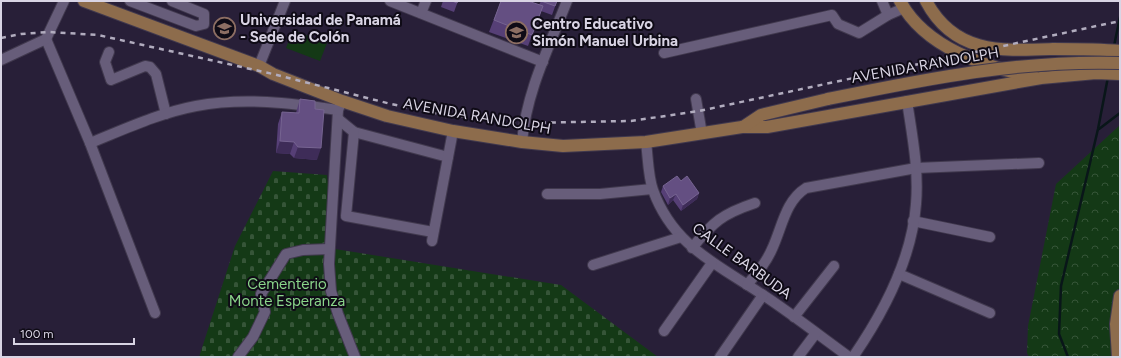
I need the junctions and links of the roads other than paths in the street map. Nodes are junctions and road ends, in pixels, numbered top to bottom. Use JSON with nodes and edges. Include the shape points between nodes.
{"nodes":[{"id":1,"x":64,"y":1,"type":"edge"},
{"id":2,"x":84,"y":1,"type":"edge"},
{"id":3,"x":130,"y":1,"type":"edge"},
{"id":4,"x":172,"y":1,"type":"edge"},
{"id":5,"x":286,"y":1,"type":"edge"},
{"id":6,"x":390,"y":1,"type":"edge"},
{"id":7,"x":426,"y":1,"type":"edge"},
{"id":8,"x":567,"y":1,"type":"edge"},
{"id":9,"x":882,"y":1,"type":"edge"},
{"id":10,"x":926,"y":1,"type":"edge"},
{"id":11,"x":97,"y":3,"type":"edge"},
{"id":12,"x":902,"y":5,"type":"edge"},
{"id":13,"x":421,"y":13,"type":"junction"},
{"id":14,"x":888,"y":15,"type":"junction"},
{"id":15,"x":46,"y":39,"type":"junction"},
{"id":16,"x":1120,"y":51,"type":"edge"},
{"id":17,"x":109,"y":52,"type":"dead end"},
{"id":18,"x":664,"y":53,"type":"dead end"},
{"id":19,"x":1,"y":60,"type":"edge"},
{"id":20,"x":543,"y":62,"type":"junction"},
{"id":21,"x":1120,"y":63,"type":"edge"},
{"id":22,"x":259,"y":66,"type":"junction"},
{"id":23,"x":1120,"y":74,"type":"edge"},
{"id":24,"x":1041,"y":78,"type":"junction"},
{"id":25,"x":696,"y":99,"type":"dead end"},
{"id":26,"x":907,"y":101,"type":"junction"},
{"id":27,"x":339,"y":110,"type":"junction"},
{"id":28,"x":166,"y":114,"type":"junction"},
{"id":29,"x":742,"y":128,"type":"junction"},
{"id":30,"x":453,"y":131,"type":"junction"},
{"id":31,"x":354,"y":132,"type":"junction"},
{"id":32,"x":702,"y":134,"type":"junction"},
{"id":33,"x":522,"y":142,"type":"junction"},
{"id":34,"x":646,"y":142,"type":"junction"},
{"id":35,"x":90,"y":143,"type":"junction"},
{"id":36,"x":448,"y":157,"type":"junction"},
{"id":37,"x":1039,"y":163,"type":"dead end"},
{"id":38,"x":916,"y":168,"type":"junction"},
{"id":39,"x":652,"y":189,"type":"junction"},
{"id":40,"x":547,"y":194,"type":"dead end"},
{"id":41,"x":755,"y":203,"type":"dead end"},
{"id":42,"x":913,"y":221,"type":"junction"},
{"id":43,"x":680,"y":237,"type":"junction"},
{"id":44,"x":990,"y":237,"type":"dead end"},
{"id":45,"x":692,"y":248,"type":"junction"},
{"id":46,"x":329,"y":249,"type":"junction"},
{"id":47,"x":712,"y":263,"type":"junction"},
{"id":48,"x":593,"y":265,"type":"dead end"},
{"id":49,"x":834,"y":266,"type":"dead end"},
{"id":50,"x":899,"y":274,"type":"junction"},
{"id":51,"x":747,"y":285,"type":"junction"},
{"id":52,"x":763,"y":295,"type":"junction"},
{"id":53,"x":1120,"y":296,"type":"edge"},
{"id":54,"x":155,"y":313,"type":"dead end"},
{"id":55,"x":990,"y":313,"type":"dead end"},
{"id":56,"x":794,"y":317,"type":"junction"},
{"id":57,"x":664,"y":331,"type":"dead end"},
{"id":58,"x":816,"y":333,"type":"junction"},
{"id":59,"x":238,"y":357,"type":"edge"},
{"id":60,"x":355,"y":357,"type":"edge"},
{"id":61,"x":720,"y":357,"type":"edge"},
{"id":62,"x":798,"y":357,"type":"edge"},
{"id":63,"x":849,"y":357,"type":"edge"},
{"id":64,"x":853,"y":357,"type":"edge"},
{"id":65,"x":1118,"y":357,"type":"edge"}],
"edges":[{"from":1,"to":15,"type":"street"},
{"from":2,"to":11,"type":"main road","name":"AVENIDA RANDOLPH"},
{"from":3,"to":4,"type":"street","via":[[196,26],[204,24],[204,14]]},
{"from":5,"to":22,"type":"street"},
{"from":6,"to":13,"type":"street"},
{"from":7,"to":13,"type":"street"},
{"from":8,"to":20,"type":"street"},
{"from":9,"to":14,"type":"street"},
{"from":10,"to":16,"type":"main road","via":[[948,30],[989,49]]},
{"from":11,"to":22,"type":"main road","name":"AVENIDA RANDOLPH"},
{"from":12,"to":14,"type":"street"},
{"from":12,"to":24,"type":"main road","via":[[917,24],[962,56]]},
{"from":13,"to":20,"type":"street"},
{"from":14,"to":18,"type":"street","via":[[859,33],[838,24],[832,15]]},
{"from":15,"to":19,"type":"street"},
{"from":15,"to":35,"type":"street"},
{"from":17,"to":28,"type":"street","via":[[104,62],[111,80],[145,66],[150,67],[156,74]]},
{"from":20,"to":33,"type":"street","via":[[528,101]]},
{"from":21,"to":29,"type":"main road","name":"AVENIDA RANDOLPH","bridge":true,"via":[[1060,63],[983,70],[828,98],[761,115]]},
{"from":22,"to":27,"type":"main road","name":"AVENIDA RANDOLPH"},
{"from":23,"to":24,"type":"main road","name":"AVENIDA RANDOLPH","via":[[1096,72]]},
{"from":24,"to":26,"type":"main road","name":"AVENIDA RANDOLPH"},
{"from":25,"to":32,"type":"street"},
{"from":26,"to":29,"type":"main road","name":"AVENIDA RANDOLPH","via":[[767,126]]},
{"from":26,"to":38,"type":"street"},
{"from":27,"to":28,"type":"street","via":[[277,103],[233,102],[196,106]]},
{"from":27,"to":30,"type":"main road","name":"AVENIDA RANDOLPH","via":[[387,116]]},
{"from":27,"to":31,"type":"street"},
{"from":27,"to":46,"type":"street"},
{"from":28,"to":35,"type":"street"},
{"from":29,"to":32,"type":"main road","name":"AVENIDA RANDOLPH"},
{"from":30,"to":33,"type":"main road","name":"AVENIDA RANDOLPH"},
{"from":30,"to":36,"type":"street"},
{"from":31,"to":36,"type":"street"},
{"from":31,"to":36,"type":"street","via":[[346,216],[432,236]]},
{"from":32,"to":34,"type":"main road","name":"AVENIDA RANDOLPH"},
{"from":33,"to":34,"type":"main road","name":"AVENIDA RANDOLPH","via":[[563,146]]},
{"from":34,"to":39,"type":"street","name":"CALLE BARBUDA"},
{"from":35,"to":54,"type":"street"},
{"from":37,"to":38,"type":"street"},
{"from":38,"to":42,"type":"street","via":[[916,205]]},
{"from":38,"to":51,"type":"street","via":[[806,188],[798,193],[792,201],[764,265]]},
{"from":39,"to":40,"type":"street","via":[[600,194]]},
{"from":39,"to":43,"type":"street","name":"CALLE BARBUDA","via":[[660,207]]},
{"from":41,"to":45,"type":"street","via":[[728,212],[708,228]]},
{"from":42,"to":44,"type":"street"},
{"from":42,"to":50,"type":"street"},
{"from":43,"to":45,"type":"street","name":"CALLE BARBUDA"},
{"from":43,"to":48,"type":"street"},
{"from":45,"to":47,"type":"street","name":"CALLE BARBUDA"},
{"from":46,"to":59,"type":"street","via":[[303,250],[286,254],[261,294],[265,312],[253,337]]},
{"from":46,"to":60,"type":"street","via":[[332,292]]},
{"from":47,"to":51,"type":"street","name":"CALLE BARBUDA"},
{"from":47,"to":57,"type":"street"},
{"from":49,"to":56,"type":"street"},
{"from":50,"to":55,"type":"street"},
{"from":50,"to":64,"type":"street","via":[[871,331]]},
{"from":51,"to":52,"type":"street","name":"CALLE BARBUDA"},
{"from":52,"to":56,"type":"street","name":"CALLE BARBUDA"},
{"from":52,"to":61,"type":"street"},
{"from":53,"to":65,"type":"main road","via":[[1116,324]]},
{"from":56,"to":58,"type":"street","name":"CALLE BARBUDA"},
{"from":58,"to":62,"type":"street"},
{"from":58,"to":63,"type":"street","name":"CALLE BARBUDA"}]}
